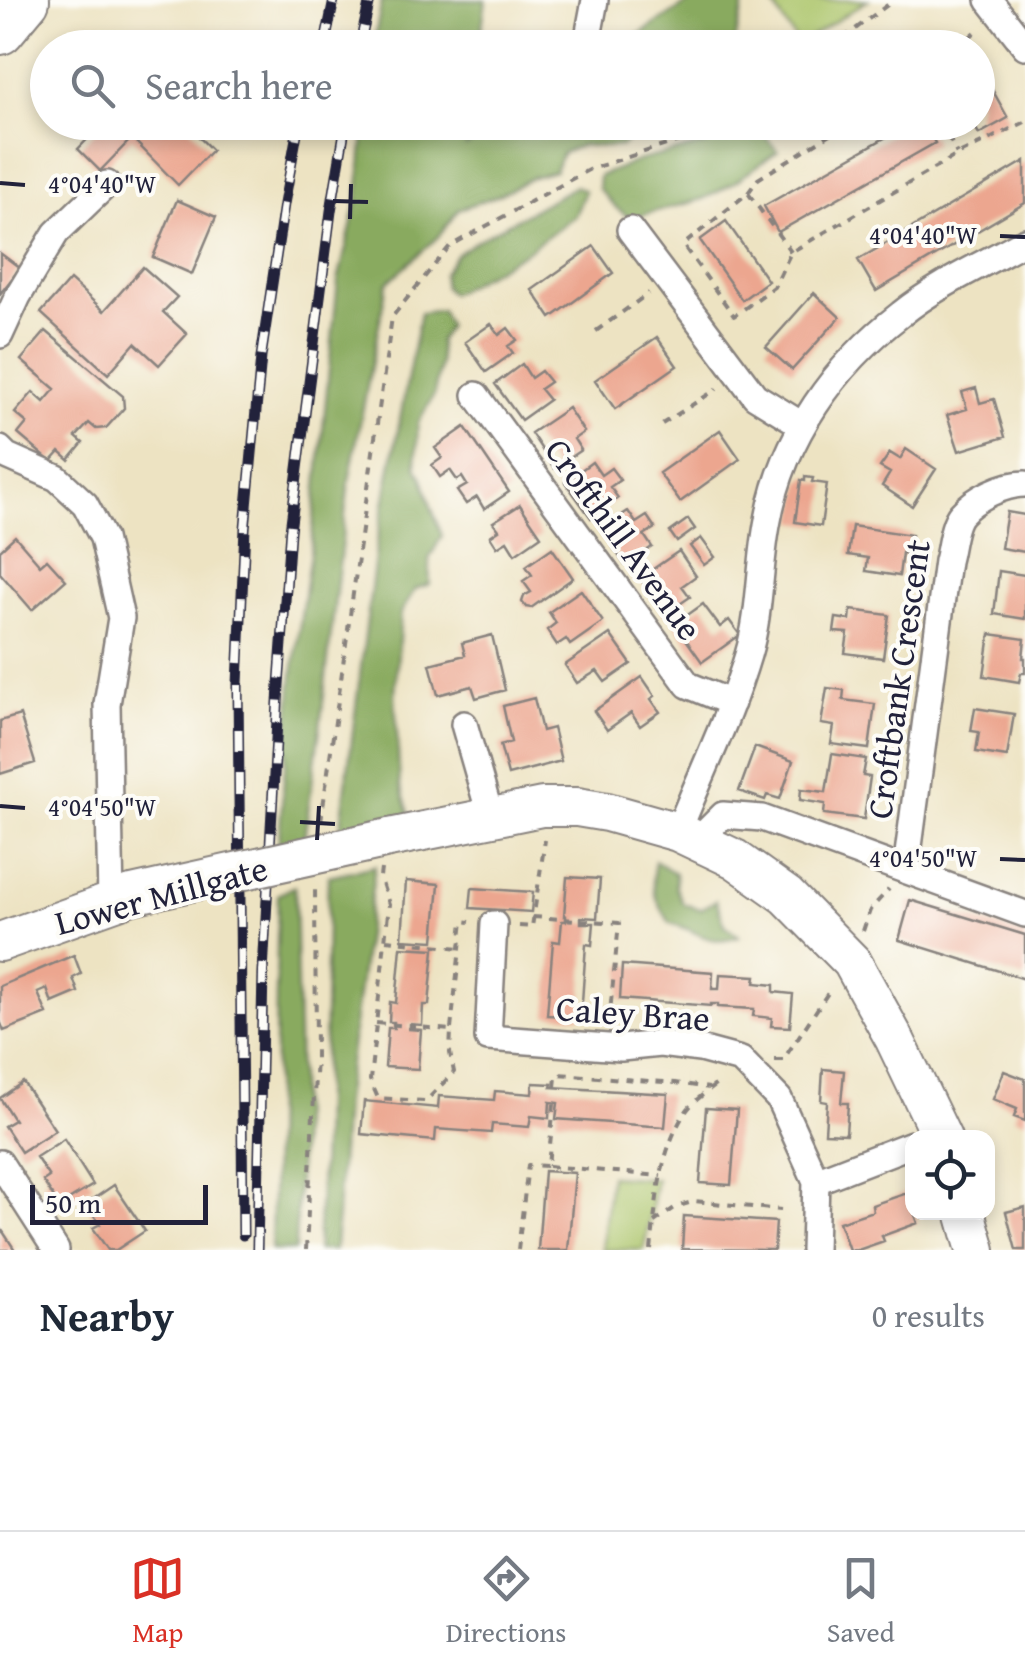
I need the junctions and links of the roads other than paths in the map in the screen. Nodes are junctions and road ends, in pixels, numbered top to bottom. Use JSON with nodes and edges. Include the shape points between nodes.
{"nodes":[{"id":1,"x":25,"y":0,"type":"edge"},
{"id":2,"x":595,"y":0,"type":"edge"},
{"id":3,"x":994,"y":6,"type":"edge"},
{"id":4,"x":0,"y":30,"type":"edge"},
{"id":5,"x":589,"y":30,"type":"edge"},
{"id":6,"x":1025,"y":46,"type":"edge"},
{"id":7,"x":107,"y":184,"type":"dead end"},
{"id":8,"x":630,"y":230,"type":"dead end"},
{"id":9,"x":1025,"y":241,"type":"edge"},
{"id":10,"x":0,"y":335,"type":"edge"},
{"id":11,"x":476,"y":395,"type":"dead end"},
{"id":12,"x":802,"y":425,"type":"junction"},
{"id":13,"x":0,"y":449,"type":"edge"},
{"id":14,"x":1025,"y":484,"type":"edge"},
{"id":15,"x":732,"y":704,"type":"junction"},
{"id":16,"x":464,"y":724,"type":"dead end"},
{"id":17,"x":491,"y":818,"type":"junction"},
{"id":18,"x":688,"y":836,"type":"junction"},
{"id":19,"x":906,"y":869,"type":"junction"},
{"id":20,"x":122,"y":898,"type":"junction"},
{"id":21,"x":1025,"y":914,"type":"edge"},
{"id":22,"x":494,"y":924,"type":"road end"},
{"id":23,"x":0,"y":942,"type":"edge"},
{"id":24,"x":928,"y":1130,"type":"edge"},
{"id":25,"x":905,"y":1147,"type":"edge"},
{"id":26,"x":0,"y":1163,"type":"edge"},
{"id":27,"x":816,"y":1180,"type":"junction"},
{"id":28,"x":967,"y":1220,"type":"edge"},
{"id":29,"x":56,"y":1250,"type":"edge"},
{"id":30,"x":814,"y":1250,"type":"edge"},
{"id":31,"x":976,"y":1250,"type":"edge"}],
"edges":[{"from":1,"to":4,"type":"highway"},
{"from":2,"to":5,"type":"street"},
{"from":3,"to":6,"type":"street"},
{"from":7,"to":10,"type":"street","via":[[56,233]]},
{"from":8,"to":12,"type":"street","via":[[755,396]]},
{"from":9,"to":12,"type":"street","via":[[900,314],[855,355]]},
{"from":11,"to":15,"type":"street","name":"Crofthill Avenue","via":[[688,686]]},
{"from":12,"to":15,"type":"street","via":[[768,518],[749,652]]},
{"from":13,"to":20,"type":"street","via":[[57,478],[85,504],[104,538],[121,618],[108,704]]},
{"from":14,"to":19,"type":"street","name":"Croftbank Crescent","via":[[993,490],[958,516]]},
{"from":15,"to":18,"type":"street"},
{"from":16,"to":17,"type":"street"},
{"from":17,"to":18,"type":"street","name":"Lower Millgate","via":[[542,806],[576,807]]},
{"from":17,"to":20,"type":"street","name":"Lower Millgate","bridge":true},
{"from":18,"to":19,"type":"street","via":[[723,815],[762,818]]},
{"from":18,"to":24,"type":"street","name":"Lower Millgate","via":[[735,858],[787,896],[852,962],[894,1038]]},
{"from":19,"to":21,"type":"street"},
{"from":20,"to":23,"type":"street","name":"Lower Millgate"},
{"from":22,"to":27,"type":"street","name":"Caley Brae","via":[[488,1038],[700,1048],[741,1060],[779,1099]]},
{"from":25,"to":27,"type":"street"},
{"from":26,"to":29,"type":"street"},
{"from":27,"to":30,"type":"street"},
{"from":28,"to":31,"type":"street"}]}
